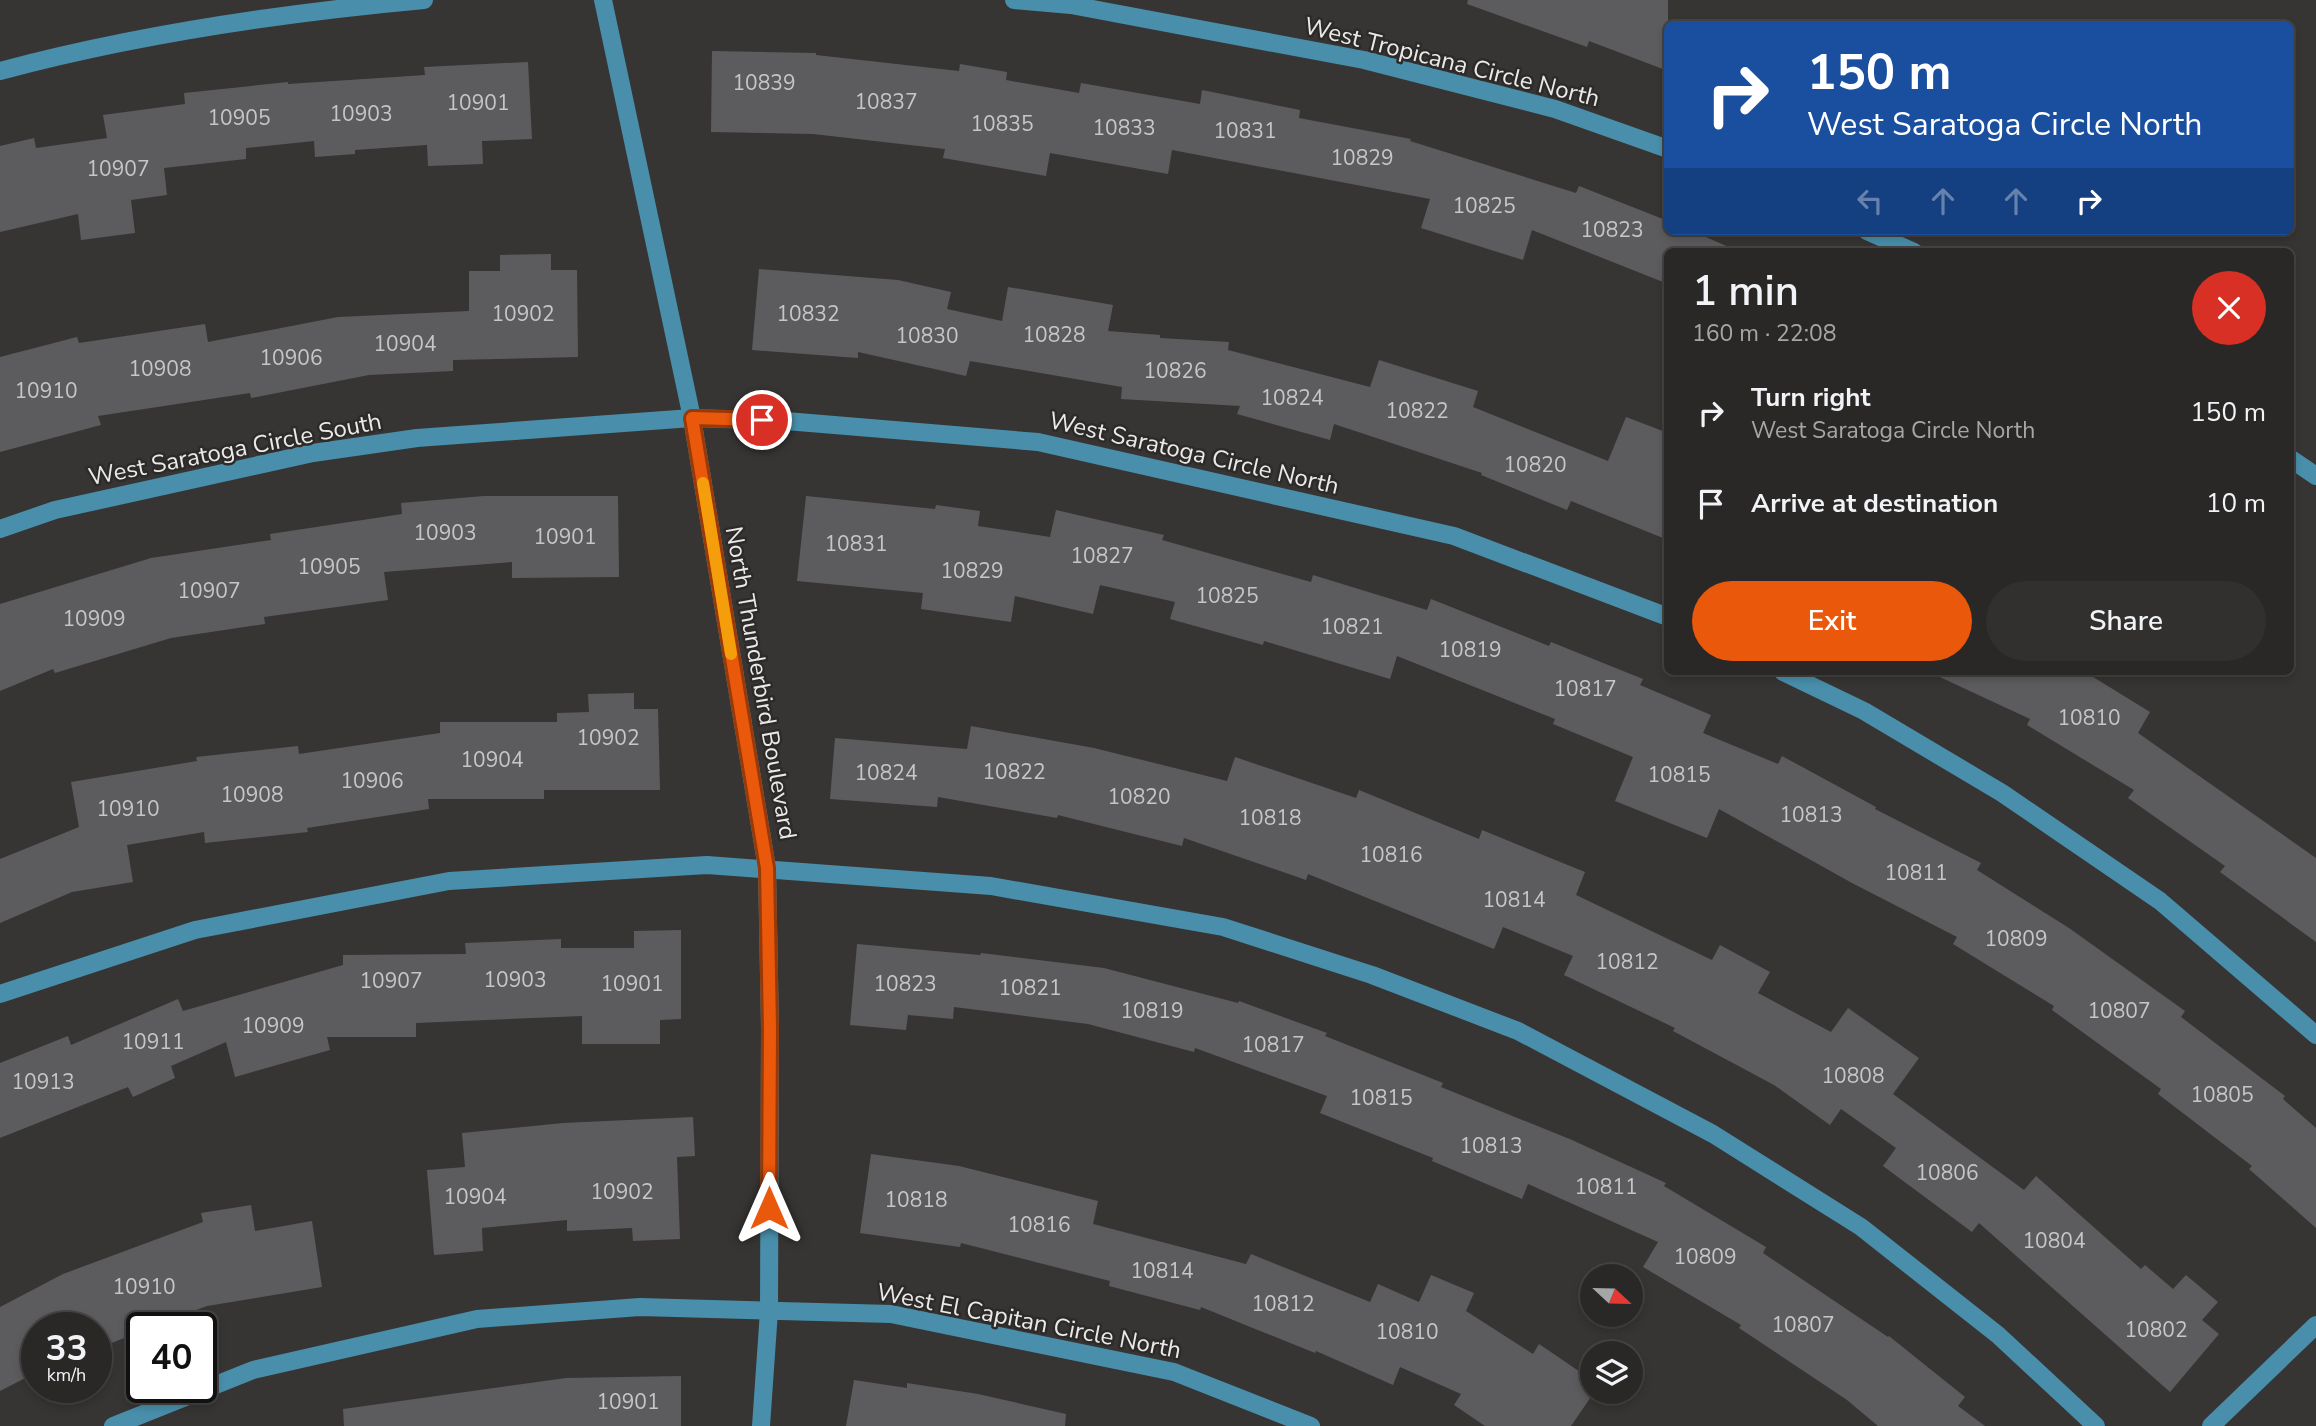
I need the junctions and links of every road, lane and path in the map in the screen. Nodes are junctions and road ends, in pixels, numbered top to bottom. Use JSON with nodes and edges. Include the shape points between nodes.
{"nodes":[{"id":1,"x":424,"y":0,"type":"edge"},
{"id":2,"x":603,"y":0,"type":"edge"},
{"id":3,"x":1014,"y":0,"type":"edge"},
{"id":4,"x":0,"y":71,"type":"edge"},
{"id":5,"x":1664,"y":148,"type":"edge"},
{"id":6,"x":1876,"y":235,"type":"edge"},
{"id":7,"x":1905,"y":248,"type":"edge"},
{"id":8,"x":692,"y":418,"type":"junction"},
{"id":9,"x":2294,"y":461,"type":"edge"},
{"id":10,"x":2316,"y":476,"type":"edge"},
{"id":11,"x":0,"y":529,"type":"edge"},
{"id":12,"x":1664,"y":615,"type":"edge"},
{"id":13,"x":1789,"y":675,"type":"edge"},
{"id":14,"x":767,"y":868,"type":"junction"},
{"id":15,"x":0,"y":994,"type":"edge"},
{"id":16,"x":2316,"y":1035,"type":"edge"},
{"id":17,"x":769,"y":1311,"type":"junction"},
{"id":18,"x":2316,"y":1325,"type":"edge"},
{"id":19,"x":113,"y":1426,"type":"edge"},
{"id":20,"x":761,"y":1426,"type":"edge"},
{"id":21,"x":1311,"y":1426,"type":"edge"},
{"id":22,"x":2096,"y":1426,"type":"edge"},
{"id":23,"x":2211,"y":1426,"type":"edge"}],
"edges":[{"from":1,"to":4,"type":"street","via":[[210,26]]},
{"from":2,"to":8,"type":"street","name":"North Thunderbird Boulevard"},
{"from":3,"to":5,"type":"street","name":"West Tropicana Circle North","via":[[1071,5],[1364,60],[1555,109]]},
{"from":6,"to":7,"type":"street"},
{"from":8,"to":11,"type":"street","name":"West Saratoga Circle South","via":[[416,438],[313,453],[55,510]]},
{"from":8,"to":12,"type":"street","name":"West Saratoga Circle North","via":[[786,421],[1038,442],[1454,536]]},
{"from":8,"to":14,"type":"street","name":"North Thunderbird Boulevard"},
{"from":9,"to":10,"type":"street"},
{"from":13,"to":16,"type":"street","via":[[1864,712],[2002,793],[2160,901]]},
{"from":14,"to":15,"type":"street","via":[[707,864],[449,881],[195,930]]},
{"from":14,"to":17,"type":"street","name":"North Thunderbird Boulevard"},
{"from":14,"to":22,"type":"street","via":[[990,886],[1223,927],[1373,975],[1518,1031],[1713,1134],[1861,1227],[1998,1335]]},
{"from":17,"to":19,"type":"street","name":"West El Capitan Circle North","via":[[640,1307],[477,1319],[253,1370]]},
{"from":17,"to":20,"type":"street","name":"North Thunderbird Boulevard"},
{"from":17,"to":21,"type":"street","name":"West El Capitan Circle North","via":[[891,1314],[1174,1372]]},
{"from":18,"to":23,"type":"street"}]}
